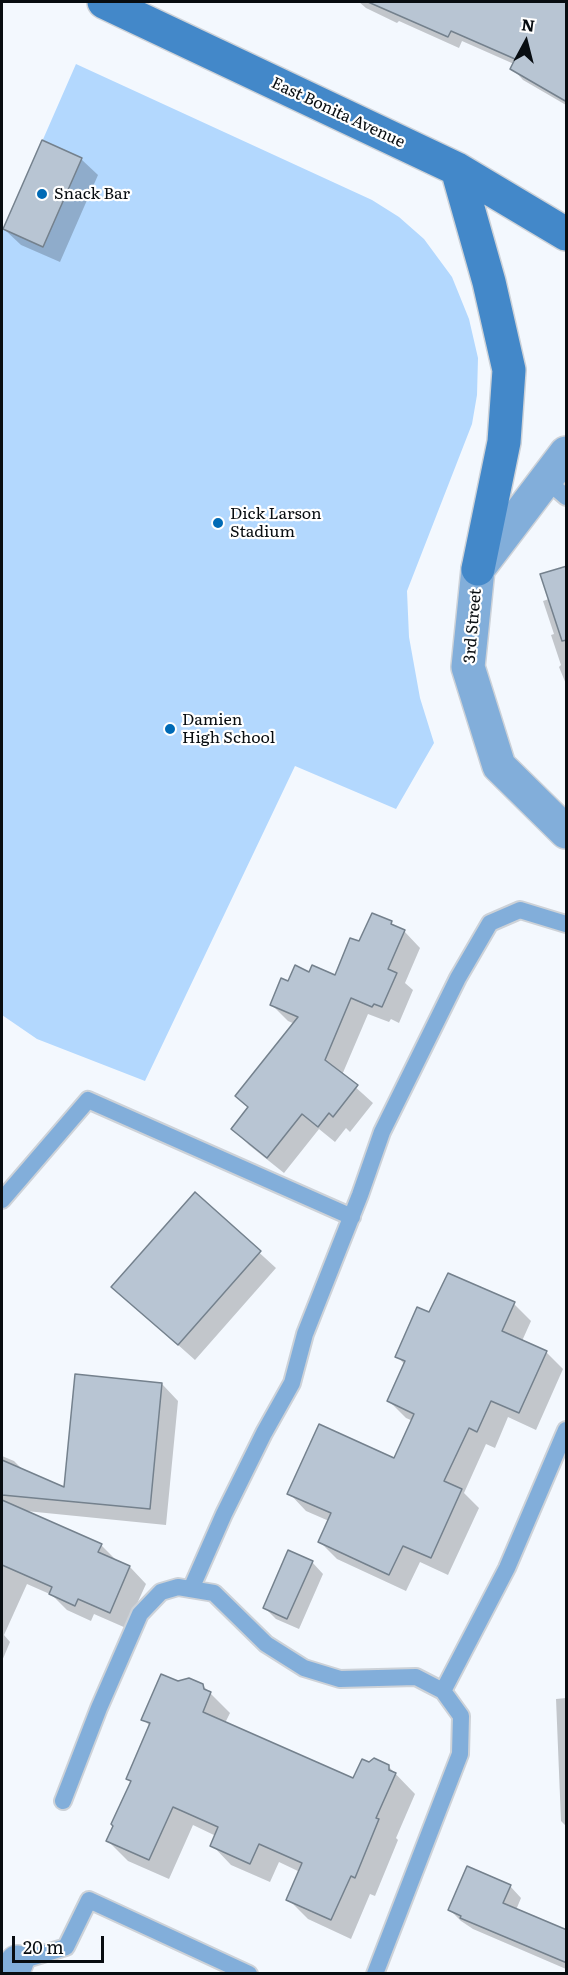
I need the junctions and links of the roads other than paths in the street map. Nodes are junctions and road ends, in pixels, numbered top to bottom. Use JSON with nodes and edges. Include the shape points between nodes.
{"nodes":[{"id":1,"x":104,"y":2,"type":"edge"},
{"id":2,"x":457,"y":169,"type":"junction"},
{"id":3,"x":567,"y":234,"type":"edge"},
{"id":4,"x":567,"y":453,"type":"edge"},
{"id":5,"x":556,"y":488,"type":"edge"},
{"id":6,"x":478,"y":569,"type":"junction"},
{"id":7,"x":567,"y":832,"type":"edge"},
{"id":8,"x":567,"y":924,"type":"edge"},
{"id":9,"x":2,"y":1200,"type":"edge"},
{"id":10,"x":352,"y":1217,"type":"junction"},
{"id":11,"x":567,"y":1430,"type":"edge"},
{"id":12,"x":191,"y":1589,"type":"junction"},
{"id":13,"x":443,"y":1691,"type":"junction"},
{"id":14,"x":63,"y":1801,"type":"dead end"},
{"id":15,"x":14,"y":1968,"type":"edge"},
{"id":16,"x":249,"y":1974,"type":"edge"},
{"id":17,"x":375,"y":1974,"type":"edge"}],
"edges":[{"from":1,"to":2,"type":"main road","name":"East Bonita Avenue"},
{"from":2,"to":3,"type":"main road","name":"East Bonita Avenue"},
{"from":2,"to":6,"type":"main road","via":[[509,370],[504,442]]},
{"from":4,"to":5,"type":"street","name":"3rd Street"},
{"from":5,"to":6,"type":"street","name":"3rd Street"},
{"from":6,"to":7,"type":"street","name":"3rd Street","via":[[468,667],[499,766]]},
{"from":8,"to":10,"type":"lane","via":[[520,910],[490,923],[458,978],[382,1132]]},
{"from":9,"to":10,"type":"lane","via":[[88,1100]]},
{"from":10,"to":12,"type":"lane","via":[[306,1334],[292,1383],[254,1453]]},
{"from":11,"to":13,"type":"lane","via":[[507,1568]]},
{"from":12,"to":13,"type":"lane","via":[[214,1593],[266,1644],[304,1668],[340,1679],[416,1677]]},
{"from":12,"to":14,"type":"lane","via":[[178,1587],[161,1592],[140,1614]]},
{"from":13,"to":17,"type":"lane","via":[[461,1716],[460,1754]]},
{"from":15,"to":16,"type":"lane","via":[[66,1947],[89,1900]]}]}
